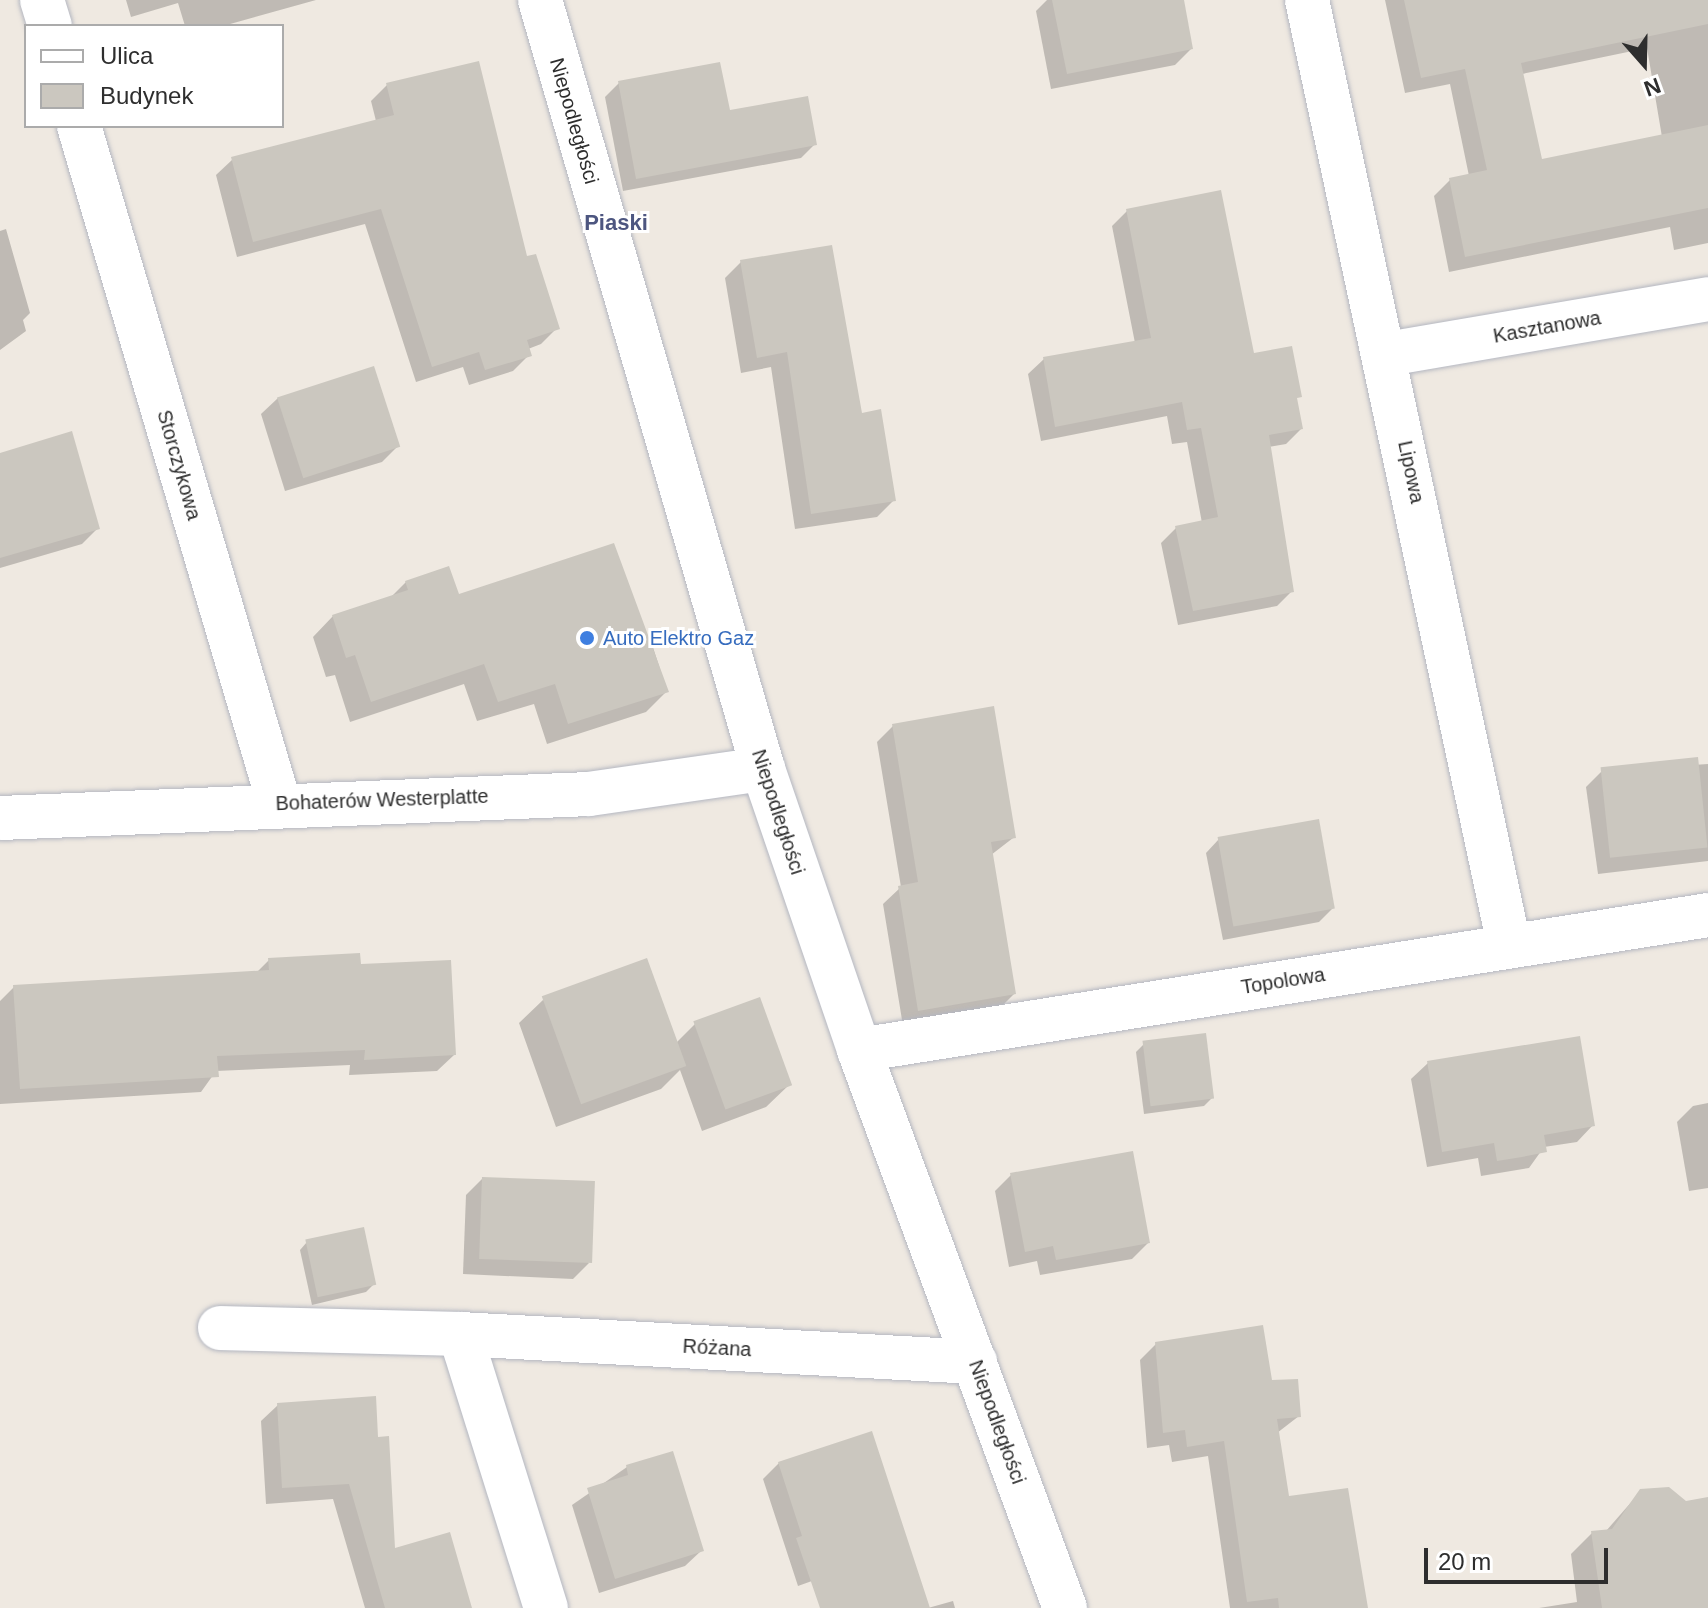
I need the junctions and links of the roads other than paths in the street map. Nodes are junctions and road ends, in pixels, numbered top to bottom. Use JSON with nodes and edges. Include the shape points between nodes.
{"nodes":[{"id":1,"x":42,"y":0,"type":"edge"},
{"id":2,"x":540,"y":0,"type":"edge"},
{"id":3,"x":1307,"y":0,"type":"edge"},
{"id":4,"x":49,"y":24,"type":"edge"},
{"id":5,"x":80,"y":128,"type":"edge"},
{"id":6,"x":1708,"y":299,"type":"edge"},
{"id":7,"x":1387,"y":354,"type":"junction"},
{"id":8,"x":763,"y":769,"type":"junction"},
{"id":9,"x":279,"y":803,"type":"junction"},
{"id":10,"x":0,"y":818,"type":"edge"},
{"id":11,"x":1708,"y":915,"type":"edge"},
{"id":12,"x":1509,"y":945,"type":"junction"},
{"id":13,"x":859,"y":1050,"type":"junction"},
{"id":14,"x":220,"y":1328,"type":"dead end"},
{"id":15,"x":460,"y":1334,"type":"junction"},
{"id":16,"x":975,"y":1362,"type":"junction"},
{"id":17,"x":546,"y":1608,"type":"edge"},
{"id":18,"x":1065,"y":1608,"type":"edge"}],
"edges":[{"from":1,"to":4,"type":"street"},
{"from":2,"to":8,"type":"street","name":"Niepodległości"},
{"from":3,"to":7,"type":"street","name":"Lipowa"},
{"from":5,"to":9,"type":"street","name":"Storczykowa"},
{"from":6,"to":7,"type":"street","name":"Kasztanowa"},
{"from":7,"to":12,"type":"street","name":"Lipowa"},
{"from":8,"to":9,"type":"street","name":"Bohaterów Westerplatte","via":[[589,794]]},
{"from":8,"to":13,"type":"street","name":"Niepodległości"},
{"from":9,"to":10,"type":"street","name":"Bohaterów Westerplatte"},
{"from":11,"to":12,"type":"street","name":"Topolowa"},
{"from":12,"to":13,"type":"street","name":"Topolowa"},
{"from":13,"to":16,"type":"street","name":"Niepodległości"},
{"from":14,"to":15,"type":"street","name":"Różana"},
{"from":15,"to":16,"type":"street","name":"Różana"},
{"from":15,"to":17,"type":"street"},
{"from":16,"to":18,"type":"street","name":"Niepodległości"}]}
